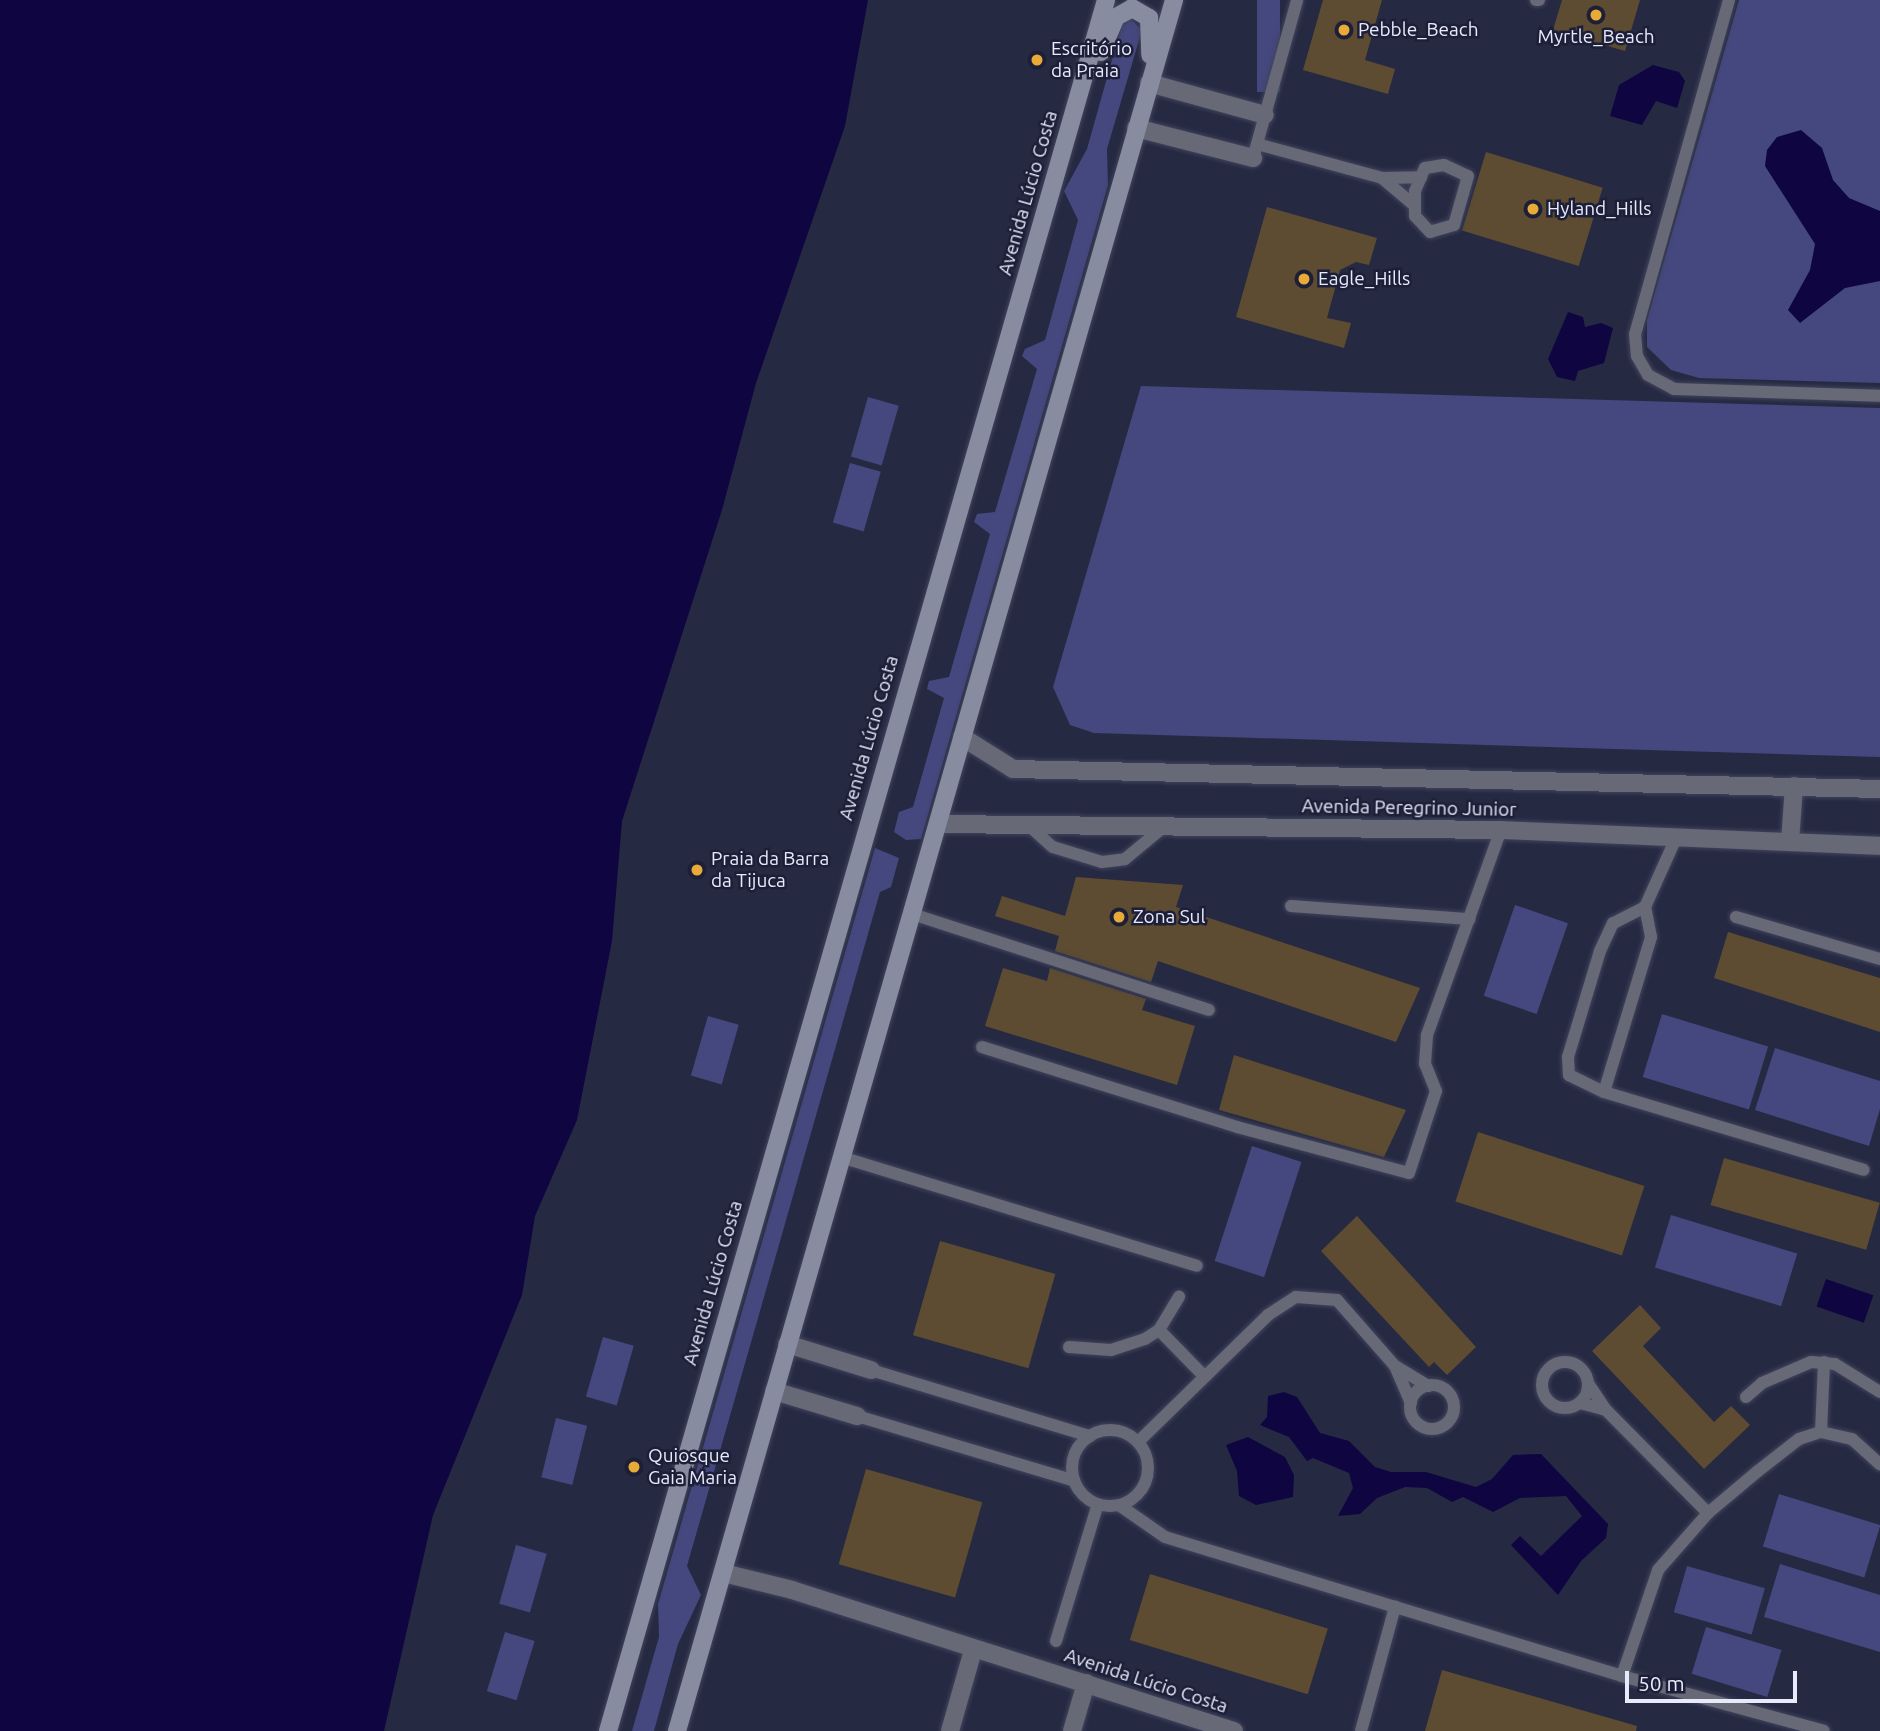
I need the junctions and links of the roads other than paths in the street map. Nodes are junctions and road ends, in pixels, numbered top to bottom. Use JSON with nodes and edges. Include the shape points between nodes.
{"nodes":[{"id":1,"x":1106,"y":0,"type":"edge"},
{"id":2,"x":1174,"y":0,"type":"edge"},
{"id":3,"x":1297,"y":0,"type":"edge"},
{"id":4,"x":1729,"y":0,"type":"edge"},
{"id":5,"x":1149,"y":83,"type":"junction"},
{"id":6,"x":1265,"y":114,"type":"junction"},
{"id":7,"x":1070,"y":124,"type":"junction"},
{"id":8,"x":1136,"y":128,"type":"junction"},
{"id":9,"x":1255,"y":151,"type":"junction"},
{"id":10,"x":1421,"y":177,"type":"junction"},
{"id":11,"x":1382,"y":178,"type":"junction"},
{"id":12,"x":1415,"y":206,"type":"junction"},
{"id":13,"x":1880,"y":396,"type":"edge"},
{"id":14,"x":962,"y":737,"type":"junction"},
{"id":15,"x":1794,"y":786,"type":"junction"},
{"id":16,"x":1880,"y":789,"type":"edge"},
{"id":17,"x":1025,"y":822,"type":"junction"},
{"id":18,"x":938,"y":824,"type":"junction"},
{"id":19,"x":1166,"y":825,"type":"junction"},
{"id":20,"x":1501,"y":830,"type":"junction"},
{"id":21,"x":1676,"y":838,"type":"junction"},
{"id":22,"x":1790,"y":842,"type":"junction"},
{"id":23,"x":1880,"y":846,"type":"edge"},
{"id":24,"x":1291,"y":906,"type":"dead end"},
{"id":25,"x":1645,"y":907,"type":"junction"},
{"id":26,"x":912,"y":914,"type":"junction"},
{"id":27,"x":1736,"y":917,"type":"dead end"},
{"id":28,"x":1470,"y":919,"type":"junction"},
{"id":29,"x":1880,"y":958,"type":"edge"},
{"id":30,"x":1209,"y":1010,"type":"dead end"},
{"id":31,"x":982,"y":1047,"type":"dead end"},
{"id":32,"x":1604,"y":1092,"type":"junction"},
{"id":33,"x":841,"y":1157,"type":"junction"},
{"id":34,"x":1864,"y":1170,"type":"dead end"},
{"id":35,"x":1197,"y":1266,"type":"dead end"},
{"id":36,"x":1179,"y":1297,"type":"dead end"},
{"id":37,"x":1159,"y":1330,"type":"junction"},
{"id":38,"x":787,"y":1344,"type":"junction"},
{"id":39,"x":1069,"y":1347,"type":"dead end"},
{"id":40,"x":1824,"y":1363,"type":"junction"},
{"id":41,"x":1395,"y":1366,"type":"junction"},
{"id":42,"x":871,"y":1370,"type":"joint"},
{"id":43,"x":1204,"y":1376,"type":"junction"},
{"id":44,"x":1588,"y":1383,"type":"junction"},
{"id":45,"x":1428,"y":1386,"type":"junction"},
{"id":46,"x":774,"y":1391,"type":"junction"},
{"id":47,"x":1880,"y":1392,"type":"edge"},
{"id":48,"x":1746,"y":1397,"type":"dead end"},
{"id":49,"x":1411,"y":1403,"type":"junction"},
{"id":50,"x":1580,"y":1403,"type":"junction"},
{"id":51,"x":1606,"y":1410,"type":"junction"},
{"id":52,"x":857,"y":1416,"type":"joint"},
{"id":53,"x":1821,"y":1432,"type":"junction"},
{"id":54,"x":1090,"y":1436,"type":"junction"},
{"id":55,"x":1138,"y":1442,"type":"junction"},
{"id":56,"x":1880,"y":1464,"type":"edge"},
{"id":57,"x":1075,"y":1481,"type":"junction"},
{"id":58,"x":1098,"y":1503,"type":"junction"},
{"id":59,"x":1119,"y":1505,"type":"junction"},
{"id":60,"x":1709,"y":1513,"type":"junction"},
{"id":61,"x":723,"y":1573,"type":"junction"},
{"id":62,"x":1395,"y":1607,"type":"junction"},
{"id":63,"x":1056,"y":1641,"type":"dead end"},
{"id":64,"x":973,"y":1650,"type":"junction"},
{"id":65,"x":631,"y":1651,"type":"junction"},
{"id":66,"x":1622,"y":1676,"type":"junction"},
{"id":67,"x":1086,"y":1683,"type":"junction"},
{"id":68,"x":684,"y":1706,"type":"junction"},
{"id":69,"x":1184,"y":1723,"type":"edge"},
{"id":70,"x":608,"y":1731,"type":"edge"},
{"id":71,"x":620,"y":1731,"type":"edge"},
{"id":72,"x":671,"y":1731,"type":"edge"},
{"id":73,"x":677,"y":1731,"type":"edge"},
{"id":74,"x":950,"y":1731,"type":"edge"},
{"id":75,"x":1072,"y":1731,"type":"edge"},
{"id":76,"x":1234,"y":1731,"type":"edge"},
{"id":77,"x":1361,"y":1731,"type":"edge"},
{"id":78,"x":1824,"y":1731,"type":"edge"}],
"edges":[{"from":1,"to":7,"type":"main road","name":"Avenida Lúcio Costa"},
{"from":2,"to":5,"type":"main road"},
{"from":3,"to":6,"type":"lane"},
{"from":4,"to":13,"type":"lane","via":[[1634,334],[1637,356],[1648,375],[1674,389]]},
{"from":5,"to":6,"type":"street"},
{"from":5,"to":7,"type":"main road","via":[[1152,25],[1144,12],[1132,8],[1116,16]]},
{"from":5,"to":8,"type":"main road"},
{"from":6,"to":9,"type":"lane"},
{"from":7,"to":65,"type":"main road","name":"Avenida Lúcio Costa"},
{"from":8,"to":9,"type":"street"},
{"from":8,"to":14,"type":"main road"},
{"from":9,"to":11,"type":"lane"},
{"from":10,"to":11,"type":"lane"},
{"from":10,"to":12,"type":"lane"},
{"from":10,"to":12,"type":"lane","via":[[1425,168],[1444,165],[1468,176],[1454,225],[1430,232],[1415,216]]},
{"from":11,"to":12,"type":"lane"},
{"from":14,"to":15,"type":"street","name":"Avenida Peregrino Junior","via":[[1013,769]]},
{"from":14,"to":18,"type":"main road"},
{"from":15,"to":16,"type":"street","name":"Avenida Peregrino Junior"},
{"from":15,"to":22,"type":"street"},
{"from":17,"to":18,"type":"street","name":"Avenida Peregrino Junior"},
{"from":17,"to":19,"type":"street","name":"Avenida Peregrino Junior"},
{"from":17,"to":19,"type":"lane","via":[[1053,847],[1102,862],[1125,859]]},
{"from":18,"to":26,"type":"main road"},
{"from":19,"to":20,"type":"street","name":"Avenida Peregrino Junior"},
{"from":20,"to":21,"type":"street","name":"Avenida Peregrino Junior"},
{"from":20,"to":28,"type":"lane"},
{"from":21,"to":22,"type":"street","name":"Avenida Peregrino Junior"},
{"from":21,"to":25,"type":"lane"},
{"from":22,"to":23,"type":"street","name":"Avenida Peregrino Junior"},
{"from":24,"to":28,"type":"lane"},
{"from":25,"to":32,"type":"lane","via":[[1651,937]]},
{"from":25,"to":32,"type":"lane","via":[[1613,923],[1569,1057],[1569,1075]]},
{"from":26,"to":30,"type":"lane"},
{"from":26,"to":33,"type":"main road"},
{"from":27,"to":29,"type":"lane"},
{"from":28,"to":31,"type":"lane","via":[[1427,1035],[1425,1064],[1436,1091],[1409,1174],[1237,1127]]},
{"from":32,"to":34,"type":"lane"},
{"from":33,"to":35,"type":"lane"},
{"from":33,"to":38,"type":"main road"},
{"from":36,"to":37,"type":"lane"},
{"from":37,"to":39,"type":"lane","via":[[1111,1350]]},
{"from":37,"to":43,"type":"lane"},
{"from":38,"to":42,"type":"street"},
{"from":38,"to":46,"type":"main road"},
{"from":40,"to":47,"type":"lane","via":[[1858,1375]]},
{"from":40,"to":48,"type":"lane","via":[[1792,1368]]},
{"from":40,"to":53,"type":"lane"},
{"from":41,"to":43,"type":"lane","via":[[1337,1300],[1318,1295],[1296,1297],[1268,1315]]},
{"from":41,"to":45,"type":"lane"},
{"from":41,"to":49,"type":"lane"},
{"from":42,"to":54,"type":"lane"},
{"from":43,"to":55,"type":"lane"},
{"from":44,"to":50,"type":"lane"},
{"from":44,"to":50,"type":"lane","via":[[1581,1369],[1567,1362],[1552,1366],[1543,1379],[1543,1394],[1552,1405],[1566,1409]]},
{"from":44,"to":51,"type":"lane"},
{"from":45,"to":49,"type":"lane"},
{"from":45,"to":49,"type":"lane","via":[[1451,1396],[1454,1410],[1448,1423],[1436,1429],[1422,1427],[1412,1416]]},
{"from":46,"to":52,"type":"street"},
{"from":46,"to":61,"type":"main road"},
{"from":50,"to":51,"type":"lane"},
{"from":51,"to":60,"type":"lane"},
{"from":52,"to":57,"type":"lane"},
{"from":53,"to":56,"type":"lane","via":[[1852,1439]]},
{"from":53,"to":60,"type":"lane","via":[[1781,1452]]},
{"from":54,"to":55,"type":"lane","via":[[1120,1431]]},
{"from":54,"to":57,"type":"lane","via":[[1074,1456]]},
{"from":55,"to":59,"type":"lane","via":[[1148,1473],[1138,1493]]},
{"from":57,"to":58,"type":"lane"},
{"from":58,"to":59,"type":"lane"},
{"from":58,"to":63,"type":"lane"},
{"from":59,"to":62,"type":"lane","via":[[1165,1537]]},
{"from":60,"to":66,"type":"lane","via":[[1658,1570]]},
{"from":61,"to":64,"type":"street","name":"Avenida Lúcio Costa","via":[[792,1590]]},
{"from":61,"to":68,"type":"main road"},
{"from":62,"to":66,"type":"lane"},
{"from":62,"to":77,"type":"lane"},
{"from":64,"to":67,"type":"street","name":"Avenida Lúcio Costa"},
{"from":64,"to":74,"type":"street"},
{"from":65,"to":70,"type":"main road","name":"Avenida Lúcio Costa"},
{"from":65,"to":71,"type":"main road"},
{"from":66,"to":78,"type":"lane"},
{"from":67,"to":69,"type":"street","name":"Avenida Lúcio Costa"},
{"from":67,"to":75,"type":"street"},
{"from":68,"to":72,"type":"main road"},
{"from":68,"to":73,"type":"main road"},
{"from":69,"to":76,"type":"street","name":"Avenida Lúcio Costa"}]}
